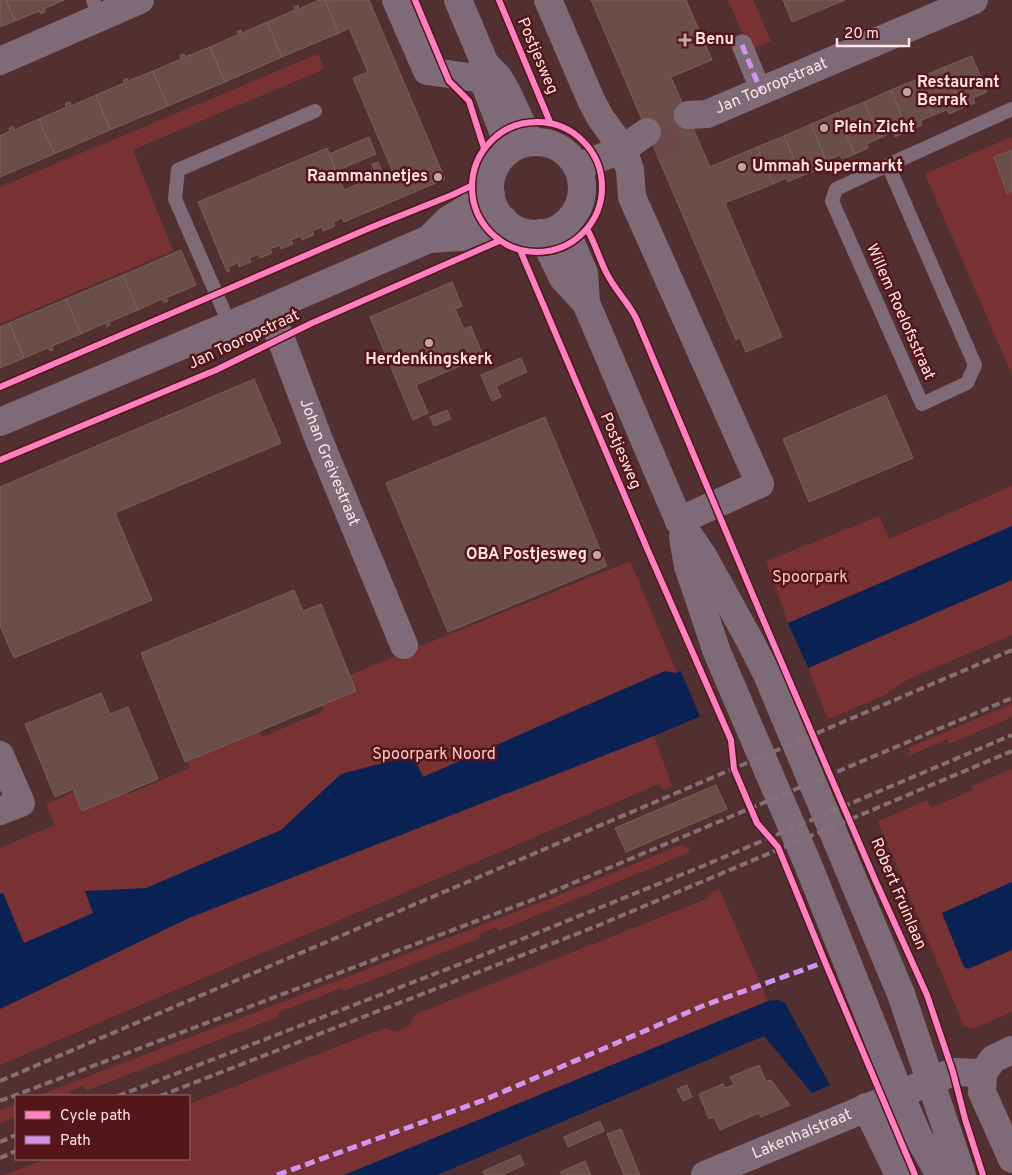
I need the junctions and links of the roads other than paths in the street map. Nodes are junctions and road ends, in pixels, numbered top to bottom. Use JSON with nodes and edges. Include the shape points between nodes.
{"nodes":[{"id":1,"x":140,"y":0,"type":"edge"},
{"id":2,"x":396,"y":0,"type":"edge"},
{"id":3,"x":458,"y":0,"type":"edge"},
{"id":4,"x":548,"y":0,"type":"edge"},
{"id":5,"x":974,"y":0,"type":"edge"},
{"id":6,"x":97,"y":8,"type":"edge"},
{"id":7,"x":742,"y":45,"type":"dead end"},
{"id":8,"x":0,"y":60,"type":"edge"},
{"id":9,"x":484,"y":72,"type":"junction"},
{"id":10,"x":761,"y":91,"type":"junction"},
{"id":11,"x":1012,"y":108,"type":"edge"},
{"id":12,"x":315,"y":111,"type":"dead end"},
{"id":13,"x":696,"y":120,"type":"tunnel mouth"},
{"id":14,"x":650,"y":139,"type":"tunnel mouth"},
{"id":15,"x":520,"y":146,"type":"junction"},
{"id":16,"x":623,"y":149,"type":"junction"},
{"id":17,"x":888,"y":165,"type":"junction"},
{"id":18,"x":577,"y":167,"type":"junction"},
{"id":19,"x":491,"y":194,"type":"junction"},
{"id":20,"x":504,"y":220,"type":"junction"},
{"id":21,"x":552,"y":229,"type":"junction"},
{"id":22,"x":429,"y":239,"type":"junction"},
{"id":23,"x":268,"y":309,"type":"junction"},
{"id":24,"x":230,"y":325,"type":"junction"},
{"id":25,"x":0,"y":422,"type":"edge"},
{"id":26,"x":680,"y":521,"type":"junction"},
{"id":27,"x":404,"y":646,"type":"dead end"},
{"id":28,"x":0,"y":755,"type":"edge"},
{"id":29,"x":0,"y":811,"type":"edge"},
{"id":30,"x":1012,"y":1050,"type":"edge"},
{"id":31,"x":983,"y":1073,"type":"junction"},
{"id":32,"x":930,"y":1082,"type":"junction"},
{"id":33,"x":900,"y":1094,"type":"junction"},
{"id":34,"x":866,"y":1107,"type":"junction"},
{"id":35,"x":1012,"y":1159,"type":"edge"},
{"id":36,"x":705,"y":1175,"type":"edge"},
{"id":37,"x":898,"y":1175,"type":"edge"},
{"id":38,"x":940,"y":1175,"type":"edge"},
{"id":39,"x":962,"y":1175,"type":"edge"}],
"edges":[{"from":1,"to":6,"type":"street"},
{"from":2,"to":9,"type":"street","via":[[427,71]]},
{"from":3,"to":9,"type":"street"},
{"from":4,"to":16,"type":"street","name":"Postjesweg","via":[[591,100]]},
{"from":5,"to":10,"type":"street","name":"Jan Tooropstraat"},
{"from":6,"to":8,"type":"street"},
{"from":7,"to":10,"type":"street"},
{"from":9,"to":15,"type":"street","via":[[498,77],[507,92]]},
{"from":10,"to":13,"type":"street","name":"Jan Tooropstraat"},
{"from":11,"to":17,"type":"lane","name":"Willem Roelofsstraat"},
{"from":12,"to":24,"type":"lane","name":"Jan Tooropstraat","via":[[178,170],[175,199]]},
{"from":14,"to":16,"type":"street"},
{"from":15,"to":18,"type":"street","via":[[542,142],[552,145],[562,150]]},
{"from":15,"to":19,"type":"street","via":[[501,158],[494,169]]},
{"from":16,"to":18,"type":"street"},
{"from":16,"to":26,"type":"street","name":"Postjesweg","via":[[630,170],[632,197],[760,484]]},
{"from":17,"to":17,"type":"lane","name":"Willem Roelofsstraat","via":[[975,365],[967,383],[922,404],[832,202],[836,189]]},
{"from":18,"to":21,"type":"street","via":[[581,199],[571,218]]},
{"from":19,"to":20,"type":"street"},
{"from":19,"to":22,"type":"street","name":"Jan Tooropstraat","via":[[448,220]]},
{"from":20,"to":21,"type":"street","via":[[525,232]]},
{"from":20,"to":22,"type":"street","name":"Jan Tooropstraat","via":[[461,237]]},
{"from":21,"to":26,"type":"street","name":"Postjesweg","via":[[584,272],[586,303]]},
{"from":22,"to":23,"type":"street","name":"Jan Tooropstraat"},
{"from":23,"to":24,"type":"street","name":"Jan Tooropstraat"},
{"from":23,"to":27,"type":"street","name":"Johan Greivestraat"},
{"from":24,"to":25,"type":"street","name":"Jan Tooropstraat"},
{"from":26,"to":32,"type":"street","name":"Postjesweg","via":[[749,639],[775,696],[901,994]]},
{"from":26,"to":33,"type":"street","name":"Postjesweg","via":[[688,566],[717,652],[807,862]]},
{"from":28,"to":29,"type":"street","via":[[20,803]]},
{"from":30,"to":31,"type":"street","via":[[993,1059]]},
{"from":31,"to":32,"type":"street","name":"Lakenhalstraat","via":[[953,1072]]},
{"from":31,"to":35,"type":"street","via":[[982,1092]]},
{"from":32,"to":33,"type":"street","name":"Lakenhalstraat"},
{"from":32,"to":39,"type":"street"},
{"from":33,"to":34,"type":"street","name":"Lakenhalstraat"},
{"from":33,"to":38,"type":"street"},
{"from":34,"to":36,"type":"street","name":"Lakenhalstraat"},
{"from":34,"to":37,"type":"street"}]}
